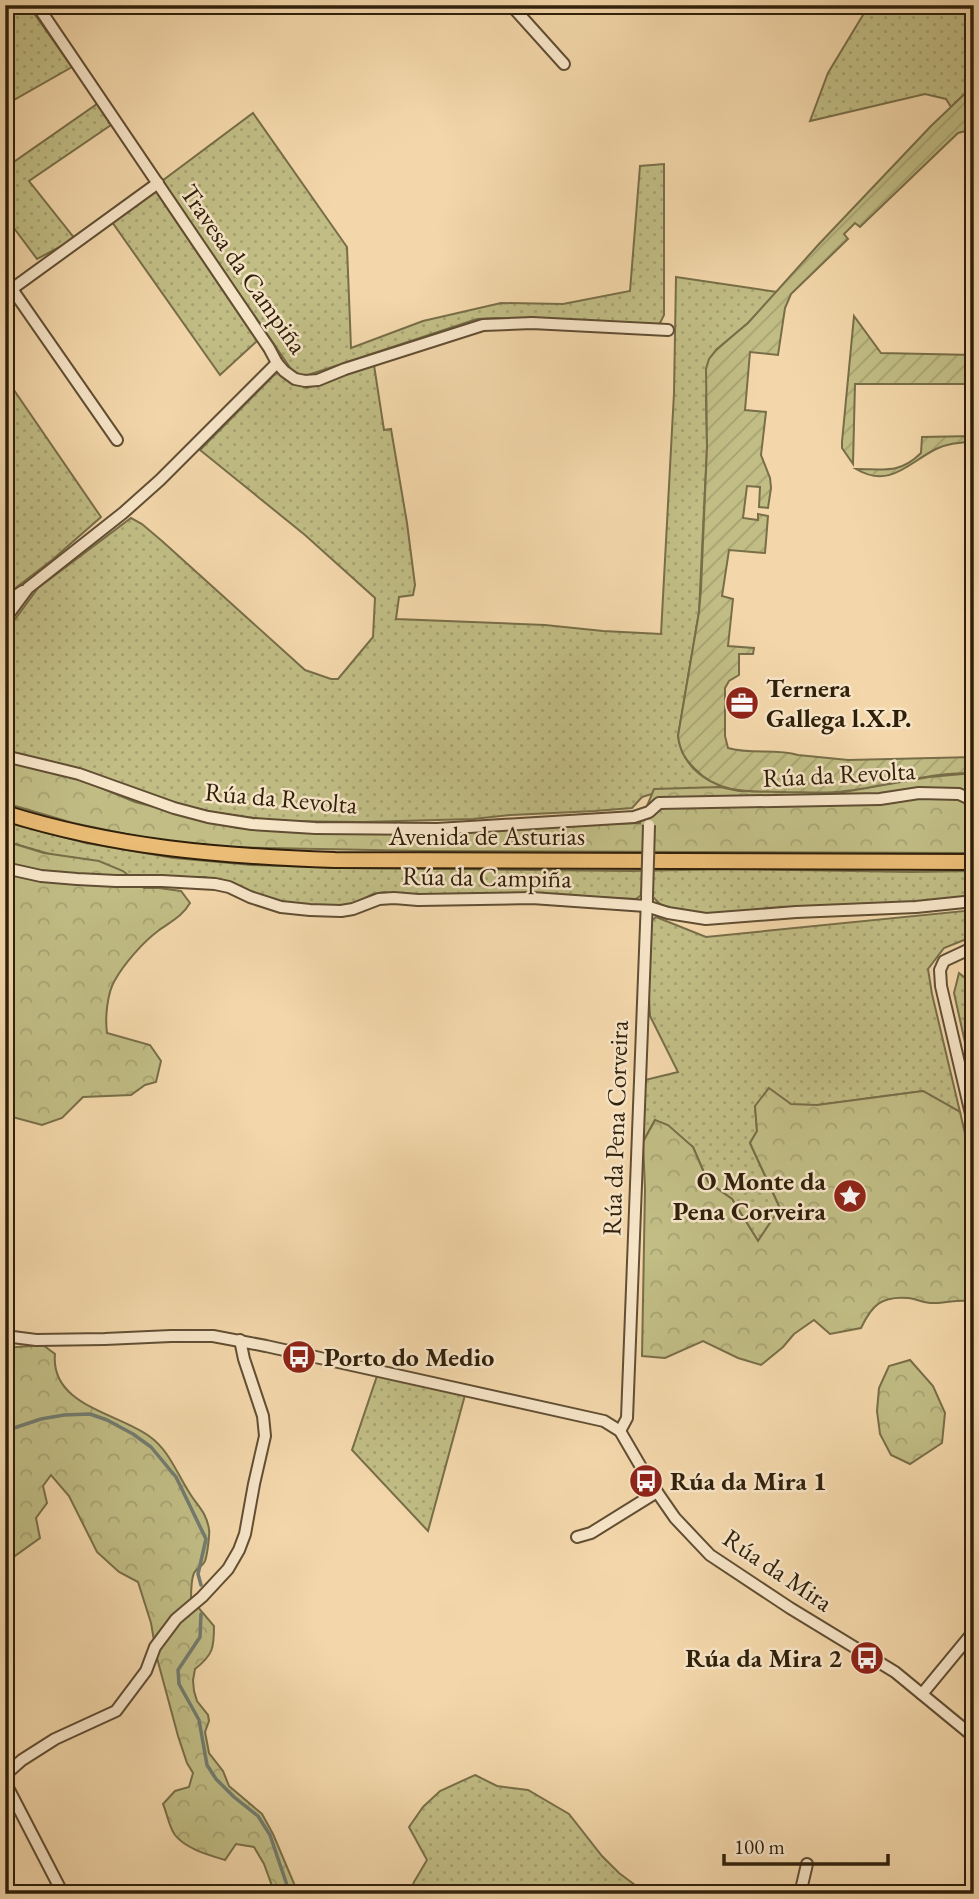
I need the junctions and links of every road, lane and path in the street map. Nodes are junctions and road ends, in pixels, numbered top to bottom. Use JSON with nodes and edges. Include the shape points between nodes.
{"nodes":[{"id":1,"x":37,"y":5,"type":"edge"},
{"id":2,"x":511,"y":5,"type":"edge"},
{"id":3,"x":564,"y":64,"type":"dead end"},
{"id":4,"x":158,"y":183,"type":"junction"},
{"id":5,"x":5,"y":279,"type":"edge"},
{"id":6,"x":9,"y":291,"type":"edge"},
{"id":7,"x":668,"y":330,"type":"dead end"},
{"id":8,"x":277,"y":363,"type":"junction"},
{"id":9,"x":117,"y":440,"type":"dead end"},
{"id":10,"x":28,"y":588,"type":"junction"},
{"id":11,"x":5,"y":603,"type":"edge"},
{"id":12,"x":5,"y":619,"type":"edge"},
{"id":13,"x":5,"y":756,"type":"edge"},
{"id":14,"x":974,"y":801,"type":"edge"},
{"id":15,"x":649,"y":812,"type":"junction"},
{"id":16,"x":5,"y":813,"type":"edge"},
{"id":17,"x":974,"y":862,"type":"edge"},
{"id":18,"x":5,"y":868,"type":"edge"},
{"id":19,"x":647,"y":901,"type":"junction"},
{"id":20,"x":974,"y":901,"type":"edge"},
{"id":21,"x":974,"y":947,"type":"edge"},
{"id":22,"x":974,"y":1127,"type":"edge"},
{"id":23,"x":5,"y":1336,"type":"edge"},
{"id":24,"x":240,"y":1340,"type":"junction"},
{"id":25,"x":620,"y":1431,"type":"junction"},
{"id":26,"x":657,"y":1492,"type":"junction"},
{"id":27,"x":577,"y":1537,"type":"dead end"},
{"id":28,"x":974,"y":1631,"type":"edge"},
{"id":29,"x":922,"y":1694,"type":"junction"},
{"id":30,"x":974,"y":1737,"type":"edge"},
{"id":31,"x":5,"y":1776,"type":"edge"},
{"id":32,"x":5,"y":1782,"type":"edge"},
{"id":33,"x":807,"y":1864,"type":"dead end"},
{"id":34,"x":63,"y":1894,"type":"edge"},
{"id":35,"x":800,"y":1894,"type":"edge"}],
"edges":[{"from":1,"to":4,"type":"street","name":"Travesa da Campiña"},
{"from":2,"to":3,"type":"street"},
{"from":4,"to":6,"type":"street"},
{"from":4,"to":8,"type":"street","name":"Travesa da Campiña"},
{"from":5,"to":6,"type":"street"},
{"from":6,"to":9,"type":"street"},
{"from":7,"to":8,"type":"street","name":"Travesa da Campiña","via":[[483,325],[318,380],[295,379]]},
{"from":8,"to":10,"type":"street","via":[[160,480]]},
{"from":10,"to":11,"type":"street"},
{"from":10,"to":12,"type":"street"},
{"from":13,"to":15,"type":"street","name":"Rúa da Revolta","via":[[79,774],[174,808],[252,824],[437,829],[634,817]]},
{"from":14,"to":15,"type":"street","name":"Rúa da Revolta","via":[[959,794],[919,793],[880,799],[659,803]]},
{"from":15,"to":19,"type":"street","name":"Rúa da Pena Corveira","bridge":true},
{"from":16,"to":17,"type":"main road","name":"Avenida de Asturias","via":[[138,845],[260,857]]},
{"from":18,"to":19,"type":"street","name":"Rúa da Campiña","via":[[77,879],[215,884],[281,907],[310,910],[341,911],[394,898]]},
{"from":19,"to":20,"type":"street","name":"Rúa da Campiña","via":[[668,913],[706,919]]},
{"from":19,"to":25,"type":"street","name":"Rúa da Pena Corveira","via":[[628,1391]]},
{"from":21,"to":22,"type":"street","via":[[944,961],[940,970]]},
{"from":23,"to":24,"type":"street","via":[[36,1340],[171,1335]]},
{"from":24,"to":25,"type":"street","via":[[604,1421]]},
{"from":24,"to":31,"type":"street","via":[[265,1436],[239,1550],[228,1569],[176,1619],[155,1647],[146,1671],[116,1710],[55,1739]]},
{"from":25,"to":26,"type":"street","name":"Rúa da Mira"},
{"from":26,"to":27,"type":"street"},
{"from":26,"to":29,"type":"street","name":"Rúa da Mira","via":[[710,1555],[895,1672]]},
{"from":28,"to":29,"type":"street"},
{"from":29,"to":30,"type":"street","name":"Rúa da Mira"},
{"from":32,"to":34,"type":"street"},
{"from":33,"to":35,"type":"street"}]}
